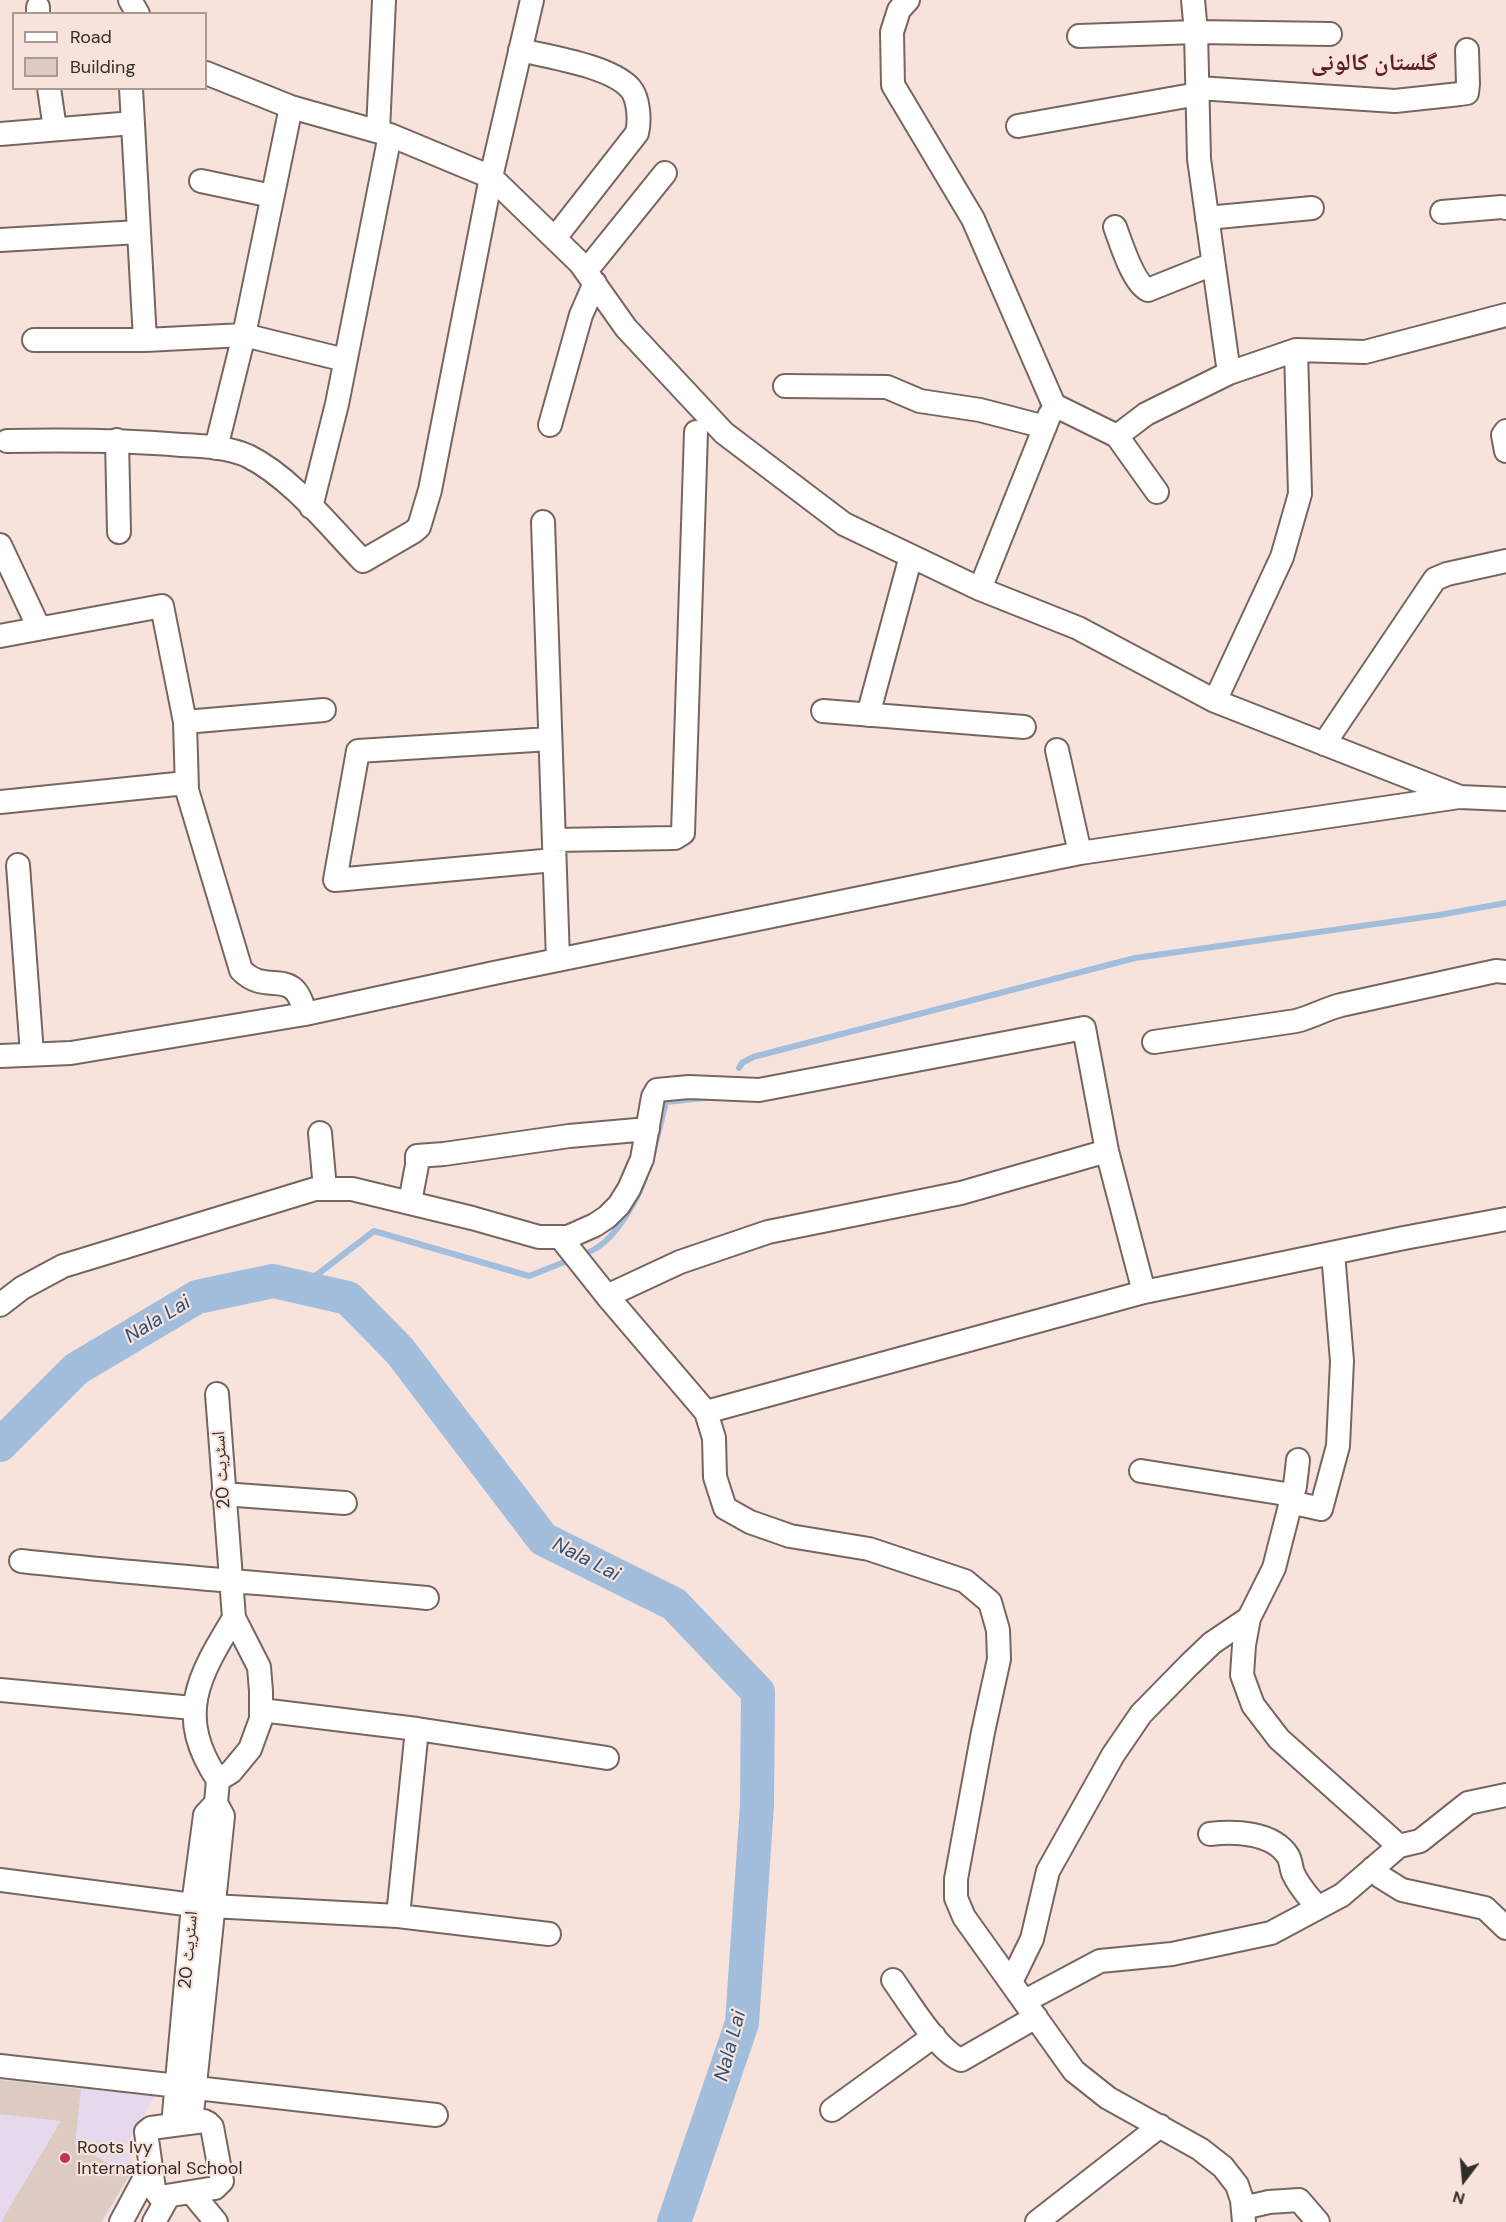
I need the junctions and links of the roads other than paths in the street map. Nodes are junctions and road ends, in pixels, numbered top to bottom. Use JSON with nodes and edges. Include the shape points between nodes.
{"nodes":[{"id":1,"x":384,"y":0,"type":"edge"},
{"id":2,"x":532,"y":0,"type":"edge"},
{"id":3,"x":908,"y":0,"type":"edge"},
{"id":4,"x":1193,"y":0,"type":"edge"},
{"id":5,"x":1196,"y":32,"type":"junction"},
{"id":6,"x":1330,"y":34,"type":"dead end"},
{"id":7,"x":1079,"y":36,"type":"dead end"},
{"id":8,"x":520,"y":50,"type":"junction"},
{"id":9,"x":1467,"y":50,"type":"dead end"},
{"id":10,"x":207,"y":74,"type":"edge"},
{"id":11,"x":49,"y":90,"type":"edge"},
{"id":12,"x":131,"y":90,"type":"edge"},
{"id":13,"x":1198,"y":91,"type":"junction"},
{"id":14,"x":291,"y":107,"type":"junction"},
{"id":15,"x":133,"y":123,"type":"junction"},
{"id":16,"x":1018,"y":126,"type":"dead end"},
{"id":17,"x":55,"y":129,"type":"junction"},
{"id":18,"x":384,"y":133,"type":"junction"},
{"id":19,"x":0,"y":134,"type":"edge"},
{"id":20,"x":665,"y":173,"type":"dead end"},
{"id":21,"x":491,"y":177,"type":"junction"},
{"id":22,"x":201,"y":181,"type":"dead end"},
{"id":23,"x":272,"y":196,"type":"junction"},
{"id":24,"x":1312,"y":208,"type":"dead end"},
{"id":25,"x":1506,"y":208,"type":"edge"},
{"id":26,"x":1442,"y":212,"type":"dead end"},
{"id":27,"x":1207,"y":218,"type":"junction"},
{"id":28,"x":1115,"y":227,"type":"dead end"},
{"id":29,"x":139,"y":232,"type":"junction"},
{"id":30,"x":555,"y":238,"type":"junction"},
{"id":31,"x":0,"y":240,"type":"edge"},
{"id":32,"x":1214,"y":264,"type":"junction"},
{"id":33,"x":590,"y":277,"type":"junction"},
{"id":34,"x":1506,"y":315,"type":"edge"},
{"id":35,"x":244,"y":335,"type":"junction"},
{"id":36,"x":34,"y":340,"type":"dead end"},
{"id":37,"x":146,"y":340,"type":"junction"},
{"id":38,"x":1296,"y":350,"type":"junction"},
{"id":39,"x":345,"y":360,"type":"junction"},
{"id":40,"x":1229,"y":373,"type":"junction"},
{"id":41,"x":785,"y":386,"type":"dead end"},
{"id":42,"x":1054,"y":405,"type":"junction"},
{"id":43,"x":550,"y":425,"type":"dead end"},
{"id":44,"x":1045,"y":427,"type":"junction"},
{"id":45,"x":1506,"y":431,"type":"edge"},
{"id":46,"x":696,"y":432,"type":"dead end"},
{"id":47,"x":1117,"y":436,"type":"junction"},
{"id":48,"x":117,"y":440,"type":"junction"},
{"id":49,"x":7,"y":441,"type":"dead end"},
{"id":50,"x":216,"y":448,"type":"junction"},
{"id":51,"x":1506,"y":451,"type":"edge"},
{"id":52,"x":1156,"y":492,"type":"dead end"},
{"id":53,"x":311,"y":507,"type":"junction"},
{"id":54,"x":543,"y":522,"type":"dead end"},
{"id":55,"x":119,"y":532,"type":"dead end"},
{"id":56,"x":0,"y":545,"type":"edge"},
{"id":57,"x":911,"y":556,"type":"junction"},
{"id":58,"x":1506,"y":561,"type":"edge"},
{"id":59,"x":980,"y":589,"type":"junction"},
{"id":60,"x":39,"y":628,"type":"junction"},
{"id":61,"x":0,"y":636,"type":"edge"},
{"id":62,"x":1215,"y":701,"type":"junction"},
{"id":63,"x":324,"y":710,"type":"dead end"},
{"id":64,"x":823,"y":711,"type":"dead end"},
{"id":65,"x":868,"y":715,"type":"junction"},
{"id":66,"x":185,"y":722,"type":"junction"},
{"id":67,"x":1024,"y":727,"type":"dead end"},
{"id":68,"x":550,"y":739,"type":"junction"},
{"id":69,"x":1324,"y":744,"type":"junction"},
{"id":70,"x":1057,"y":750,"type":"dead end"},
{"id":71,"x":186,"y":783,"type":"junction"},
{"id":72,"x":1460,"y":797,"type":"junction"},
{"id":73,"x":1506,"y":799,"type":"edge"},
{"id":74,"x":0,"y":802,"type":"edge"},
{"id":75,"x":554,"y":850,"type":"junction"},
{"id":76,"x":1080,"y":853,"type":"junction"},
{"id":77,"x":18,"y":865,"type":"dead end"},
{"id":78,"x":558,"y":960,"type":"junction"},
{"id":79,"x":1506,"y":972,"type":"edge"},
{"id":80,"x":305,"y":1014,"type":"junction"},
{"id":81,"x":1154,"y":1042,"type":"dead end"},
{"id":82,"x":32,"y":1054,"type":"junction"},
{"id":83,"x":0,"y":1056,"type":"edge"},
{"id":84,"x":648,"y":1129,"type":"junction"},
{"id":85,"x":320,"y":1133,"type":"dead end"},
{"id":86,"x":1107,"y":1151,"type":"junction"},
{"id":87,"x":325,"y":1189,"type":"junction"},
{"id":88,"x":410,"y":1202,"type":"junction"},
{"id":89,"x":1506,"y":1219,"type":"edge"},
{"id":90,"x":1333,"y":1252,"type":"junction"},
{"id":91,"x":573,"y":1253,"type":"junction"},
{"id":92,"x":1144,"y":1292,"type":"junction"},
{"id":93,"x":607,"y":1296,"type":"junction"},
{"id":94,"x":0,"y":1305,"type":"edge"},
{"id":95,"x":217,"y":1394,"type":"dead end"},
{"id":96,"x":706,"y":1412,"type":"junction"},
{"id":97,"x":1298,"y":1460,"type":"dead end"},
{"id":98,"x":1141,"y":1471,"type":"dead end"},
{"id":99,"x":223,"y":1494,"type":"junction"},
{"id":100,"x":1291,"y":1499,"type":"junction"},
{"id":101,"x":345,"y":1503,"type":"dead end"},
{"id":102,"x":21,"y":1561,"type":"dead end"},
{"id":103,"x":232,"y":1579,"type":"junction"},
{"id":104,"x":427,"y":1598,"type":"dead end"},
{"id":105,"x":234,"y":1618,"type":"junction"},
{"id":106,"x":1249,"y":1618,"type":"junction"},
{"id":107,"x":0,"y":1690,"type":"edge"},
{"id":108,"x":193,"y":1708,"type":"junction"},
{"id":109,"x":261,"y":1710,"type":"junction"},
{"id":110,"x":417,"y":1729,"type":"junction"},
{"id":111,"x":607,"y":1758,"type":"dead end"},
{"id":112,"x":218,"y":1780,"type":"junction"},
{"id":113,"x":1506,"y":1795,"type":"edge"},
{"id":114,"x":1210,"y":1834,"type":"dead end"},
{"id":115,"x":1399,"y":1846,"type":"junction"},
{"id":116,"x":1373,"y":1868,"type":"junction"},
{"id":117,"x":0,"y":1880,"type":"edge"},
{"id":118,"x":203,"y":1905,"type":"junction"},
{"id":119,"x":1317,"y":1908,"type":"junction"},
{"id":120,"x":398,"y":1916,"type":"junction"},
{"id":121,"x":1506,"y":1928,"type":"edge"},
{"id":122,"x":549,"y":1934,"type":"dead end"},
{"id":123,"x":893,"y":1980,"type":"dead end"},
{"id":124,"x":1011,"y":1982,"type":"junction"},
{"id":125,"x":1030,"y":2009,"type":"junction"},
{"id":126,"x":934,"y":2036,"type":"junction"},
{"id":127,"x":0,"y":2066,"type":"edge"},
{"id":128,"x":185,"y":2087,"type":"junction"},
{"id":129,"x":832,"y":2110,"type":"dead end"},
{"id":130,"x":436,"y":2115,"type":"dead end"},
{"id":131,"x":182,"y":2124,"type":"junction"},
{"id":132,"x":1160,"y":2126,"type":"junction"},
{"id":133,"x":150,"y":2168,"type":"junction"},
{"id":134,"x":192,"y":2193,"type":"junction"},
{"id":135,"x":135,"y":2198,"type":"junction"},
{"id":136,"x":161,"y":2210,"type":"edge"},
{"id":137,"x":1243,"y":2215,"type":"edge"},
{"id":138,"x":121,"y":2222,"type":"edge"},
{"id":139,"x":216,"y":2222,"type":"edge"},
{"id":140,"x":1036,"y":2222,"type":"edge"},
{"id":141,"x":1318,"y":2222,"type":"edge"}],
"edges":[{"from":1,"to":18,"type":"street"},
{"from":2,"to":8,"type":"street"},
{"from":3,"to":42,"type":"street","via":[[899,10],[892,32],[893,85],[973,219]]},
{"from":4,"to":5,"type":"street"},
{"from":5,"to":6,"type":"street"},
{"from":5,"to":7,"type":"street"},
{"from":5,"to":13,"type":"street"},
{"from":8,"to":21,"type":"street"},
{"from":8,"to":30,"type":"street","via":[[614,75],[632,89],[636,103],[637,133]]},
{"from":9,"to":13,"type":"street","via":[[1467,93],[1395,101]]},
{"from":10,"to":14,"type":"street"},
{"from":11,"to":17,"type":"street"},
{"from":12,"to":15,"type":"street"},
{"from":13,"to":16,"type":"street"},
{"from":13,"to":27,"type":"street","via":[[1199,159]]},
{"from":14,"to":18,"type":"street"},
{"from":14,"to":23,"type":"street"},
{"from":15,"to":17,"type":"street"},
{"from":15,"to":29,"type":"street"},
{"from":17,"to":19,"type":"street"},
{"from":18,"to":21,"type":"street"},
{"from":18,"to":39,"type":"street"},
{"from":20,"to":33,"type":"street"},
{"from":21,"to":30,"type":"street"},
{"from":21,"to":53,"type":"street","via":[[430,490],[419,527],[363,561]]},
{"from":22,"to":23,"type":"street"},
{"from":23,"to":35,"type":"street"},
{"from":24,"to":27,"type":"street"},
{"from":25,"to":26,"type":"street"},
{"from":27,"to":32,"type":"street"},
{"from":28,"to":32,"type":"street","via":[[1142,287],[1148,290]]},
{"from":29,"to":31,"type":"street"},
{"from":29,"to":37,"type":"street"},
{"from":30,"to":33,"type":"street"},
{"from":32,"to":40,"type":"street"},
{"from":33,"to":43,"type":"street"},
{"from":33,"to":57,"type":"street","via":[[626,328],[724,433],[844,524]]},
{"from":34,"to":38,"type":"street","via":[[1365,352]]},
{"from":35,"to":37,"type":"street"},
{"from":35,"to":39,"type":"street"},
{"from":35,"to":50,"type":"street"},
{"from":36,"to":37,"type":"street"},
{"from":38,"to":40,"type":"street"},
{"from":38,"to":62,"type":"street","via":[[1299,494],[1282,557]]},
{"from":39,"to":53,"type":"street"},
{"from":40,"to":47,"type":"street","via":[[1146,414]]},
{"from":41,"to":44,"type":"street","via":[[887,387],[920,401],[980,410]]},
{"from":42,"to":44,"type":"street"},
{"from":42,"to":47,"type":"street"},
{"from":44,"to":59,"type":"street"},
{"from":45,"to":51,"type":"street"},
{"from":46,"to":75,"type":"street","via":[[683,833],[675,838]]},
{"from":47,"to":52,"type":"street"},
{"from":48,"to":49,"type":"street"},
{"from":48,"to":50,"type":"street"},
{"from":48,"to":55,"type":"street"},
{"from":50,"to":53,"type":"street","via":[[247,456],[272,471]]},
{"from":54,"to":68,"type":"street"},
{"from":56,"to":60,"type":"street"},
{"from":57,"to":59,"type":"street"},
{"from":57,"to":65,"type":"street"},
{"from":58,"to":69,"type":"street","via":[[1435,579]]},
{"from":59,"to":62,"type":"street","via":[[1078,628]]},
{"from":60,"to":61,"type":"street"},
{"from":60,"to":66,"type":"street","via":[[162,606]]},
{"from":62,"to":69,"type":"street"},
{"from":63,"to":66,"type":"street"},
{"from":64,"to":65,"type":"street"},
{"from":65,"to":67,"type":"street"},
{"from":66,"to":71,"type":"street"},
{"from":68,"to":75,"type":"street"},
{"from":68,"to":75,"type":"street","via":[[358,751],[335,880]]},
{"from":69,"to":72,"type":"street"},
{"from":70,"to":76,"type":"street"},
{"from":71,"to":74,"type":"street"},
{"from":71,"to":80,"type":"street","via":[[241,970],[256,982],[289,985],[302,998]]},
{"from":72,"to":73,"type":"street"},
{"from":72,"to":76,"type":"street"},
{"from":75,"to":78,"type":"street"},
{"from":76,"to":78,"type":"street"},
{"from":77,"to":82,"type":"street"},
{"from":78,"to":80,"type":"street"},
{"from":79,"to":81,"type":"street","via":[[1333,1007],[1296,1021]]},
{"from":80,"to":82,"type":"street","via":[[71,1053]]},
{"from":82,"to":83,"type":"street"},
{"from":84,"to":86,"type":"street","via":[[657,1090],[759,1090],[1084,1028]]},
{"from":84,"to":88,"type":"street","via":[[417,1156]]},
{"from":84,"to":91,"type":"street","via":[[642,1159],[629,1189],[607,1217],[568,1237]]},
{"from":85,"to":87,"type":"street"},
{"from":86,"to":92,"type":"street"},
{"from":86,"to":93,"type":"street","via":[[961,1193],[768,1232],[680,1262]]},
{"from":87,"to":88,"type":"street","via":[[352,1189]]},
{"from":87,"to":94,"type":"street","via":[[63,1266]]},
{"from":88,"to":91,"type":"street","via":[[539,1237]]},
{"from":89,"to":90,"type":"street"},
{"from":90,"to":92,"type":"street"},
{"from":90,"to":100,"type":"street","via":[[1342,1361],[1338,1446],[1321,1509]]},
{"from":91,"to":93,"type":"street"},
{"from":92,"to":96,"type":"street"},
{"from":93,"to":96,"type":"street"},
{"from":95,"to":99,"type":"street","name":"اسٹریٹ 20"},
{"from":96,"to":124,"type":"street","via":[[714,1438],[715,1477],[725,1508],[790,1536],[869,1549],[965,1581],[990,1602],[998,1630],[999,1659],[956,1879],[956,1898],[964,1917]]},
{"from":97,"to":100,"type":"street"},
{"from":98,"to":100,"type":"street"},
{"from":99,"to":101,"type":"street"},
{"from":99,"to":103,"type":"street","name":"اسٹریٹ 20"},
{"from":100,"to":106,"type":"street","via":[[1274,1568]]},
{"from":102,"to":103,"type":"street","via":[[167,1577]]},
{"from":103,"to":104,"type":"street"},
{"from":103,"to":105,"type":"street","name":"اسٹریٹ 20"},
{"from":105,"to":108,"type":"street","via":[[203,1674]]},
{"from":105,"to":109,"type":"street","name":"اسٹریٹ 20","via":[[260,1667]]},
{"from":106,"to":115,"type":"street","via":[[1242,1675],[1253,1705],[1279,1739]]},
{"from":106,"to":124,"type":"street","via":[[1212,1642],[1189,1665],[1141,1714],[1113,1755],[1048,1871],[1032,1939]]},
{"from":107,"to":108,"type":"street"},
{"from":108,"to":112,"type":"street","via":[[198,1741]]},
{"from":109,"to":110,"type":"street"},
{"from":109,"to":112,"type":"street","name":"اسٹریٹ 20","via":[[250,1749],[231,1772]]},
{"from":110,"to":111,"type":"street"},
{"from":110,"to":120,"type":"street"},
{"from":112,"to":118,"type":"street","name":"اسٹریٹ 20","via":[[216,1803],[205,1815]]},
{"from":113,"to":115,"type":"street","via":[[1468,1803],[1420,1841]]},
{"from":114,"to":119,"type":"street","via":[[1231,1831],[1273,1842],[1289,1858],[1293,1873]]},
{"from":115,"to":116,"type":"street"},
{"from":116,"to":119,"type":"street","via":[[1342,1895]]},
{"from":116,"to":121,"type":"street","via":[[1402,1890],[1485,1908]]},
{"from":117,"to":118,"type":"street"},
{"from":118,"to":120,"type":"street"},
{"from":118,"to":128,"type":"street","name":"اسٹریٹ 20"},
{"from":119,"to":125,"type":"street","via":[[1270,1933],[1172,1954],[1100,1961]]},
{"from":120,"to":122,"type":"street"},
{"from":123,"to":126,"type":"street"},
{"from":124,"to":125,"type":"street"},
{"from":125,"to":126,"type":"street","via":[[961,2060]]},
{"from":125,"to":132,"type":"street","via":[[1074,2071],[1108,2098]]},
{"from":126,"to":129,"type":"street"},
{"from":127,"to":128,"type":"street"},
{"from":128,"to":130,"type":"street"},
{"from":128,"to":131,"type":"street","name":"اسٹریٹ 20"},
{"from":131,"to":133,"type":"street","via":[[146,2132]]},
{"from":131,"to":134,"type":"street","via":[[204,2121],[212,2127],[222,2181],[215,2188]]},
{"from":132,"to":137,"type":"street","via":[[1223,2167],[1237,2185]]},
{"from":132,"to":140,"type":"street"},
{"from":133,"to":135,"type":"street"},
{"from":133,"to":136,"type":"street","via":[[156,2195],[162,2198]]},
{"from":134,"to":136,"type":"street"},
{"from":134,"to":139,"type":"street"},
{"from":135,"to":136,"type":"street"},
{"from":135,"to":138,"type":"street"},
{"from":137,"to":141,"type":"street","via":[[1269,2202],[1299,2200]]}]}
